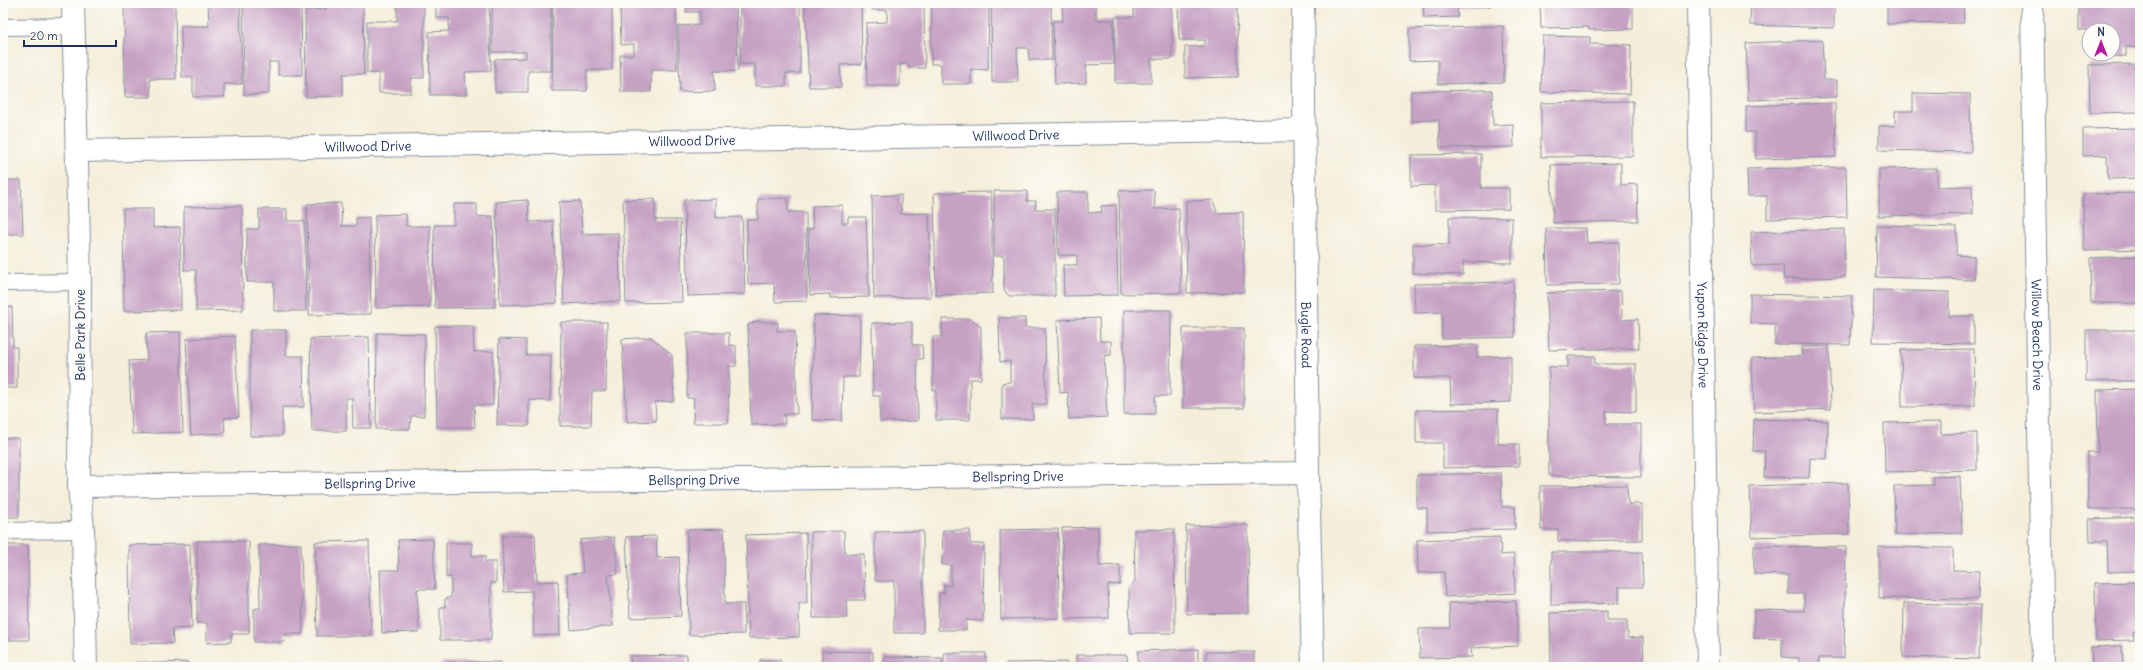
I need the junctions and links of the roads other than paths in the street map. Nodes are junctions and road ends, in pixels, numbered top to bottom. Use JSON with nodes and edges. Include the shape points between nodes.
{"nodes":[{"id":1,"x":73,"y":3,"type":"edge"},
{"id":2,"x":1304,"y":3,"type":"edge"},
{"id":3,"x":1698,"y":3,"type":"edge"},
{"id":4,"x":2032,"y":3,"type":"edge"},
{"id":5,"x":74,"y":26,"type":"junction"},
{"id":6,"x":3,"y":27,"type":"edge"},
{"id":7,"x":1305,"y":130,"type":"junction"},
{"id":8,"x":78,"y":151,"type":"junction"},
{"id":9,"x":80,"y":282,"type":"junction"},
{"id":10,"x":3,"y":283,"type":"edge"},
{"id":11,"x":1308,"y":473,"type":"junction"},
{"id":12,"x":79,"y":486,"type":"junction"},
{"id":13,"x":83,"y":530,"type":"junction"},
{"id":14,"x":3,"y":531,"type":"edge"},
{"id":15,"x":86,"y":667,"type":"edge"},
{"id":16,"x":1313,"y":667,"type":"edge"},
{"id":17,"x":1708,"y":667,"type":"edge"},
{"id":18,"x":2043,"y":667,"type":"edge"}],
"edges":[{"from":1,"to":5,"type":"street","name":"Belle Park Drive"},
{"from":2,"to":7,"type":"street","name":"Bugle Road"},
{"from":3,"to":17,"type":"street","name":"Yupon Ridge Drive"},
{"from":4,"to":18,"type":"street","name":"Willow Beach Drive"},
{"from":5,"to":6,"type":"lane"},
{"from":5,"to":8,"type":"street","name":"Belle Park Drive"},
{"from":7,"to":8,"type":"street","name":"Willwood Drive"},
{"from":7,"to":11,"type":"street","name":"Bugle Road"},
{"from":8,"to":9,"type":"street","name":"Belle Park Drive"},
{"from":9,"to":10,"type":"lane"},
{"from":9,"to":12,"type":"street","name":"Belle Park Drive"},
{"from":11,"to":12,"type":"street","name":"Bellspring Drive"},
{"from":11,"to":16,"type":"street","name":"Bugle Road"},
{"from":12,"to":13,"type":"street","name":"Belle Park Drive"},
{"from":13,"to":14,"type":"lane"},
{"from":13,"to":15,"type":"street","name":"Belle Park Drive"}]}
